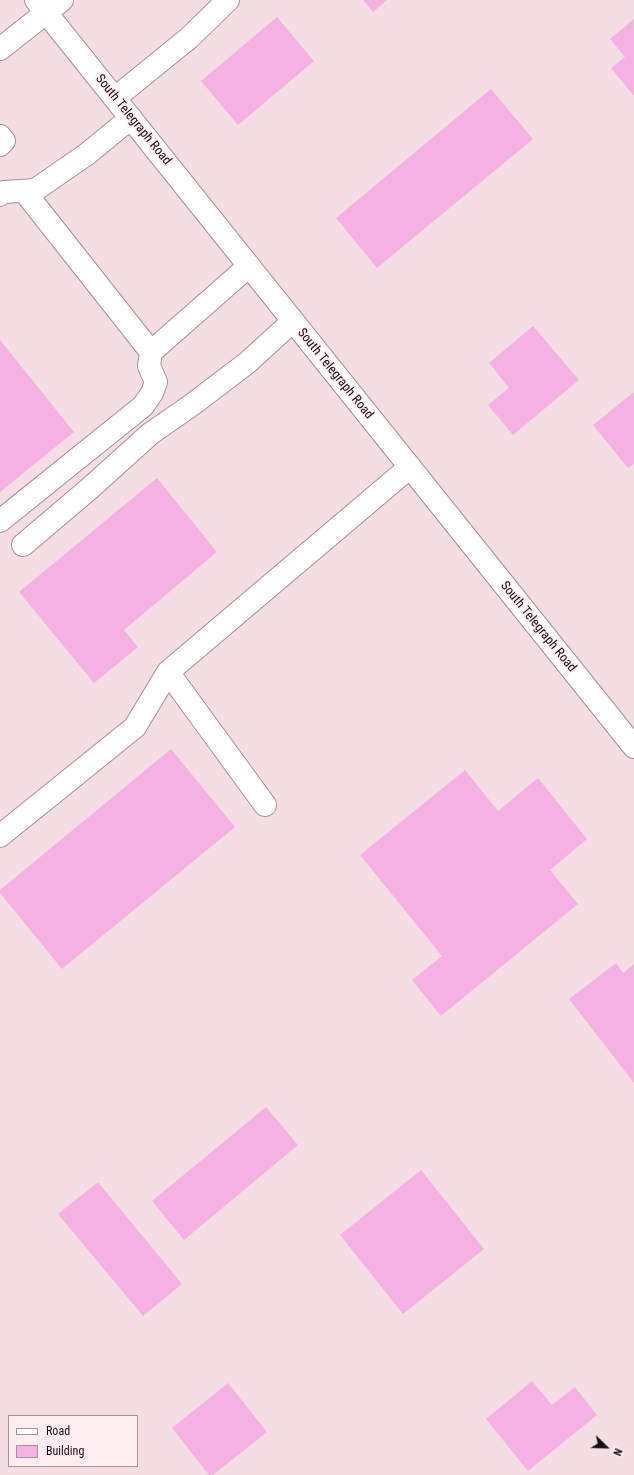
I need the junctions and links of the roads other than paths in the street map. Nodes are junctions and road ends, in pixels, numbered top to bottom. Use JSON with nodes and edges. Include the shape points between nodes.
{"nodes":[{"id":1,"x":228,"y":0,"type":"edge"},
{"id":2,"x":48,"y":4,"type":"edge"},
{"id":3,"x":0,"y":50,"type":"edge"},
{"id":4,"x":115,"y":98,"type":"junction"},
{"id":5,"x":131,"y":118,"type":"junction"},
{"id":6,"x":0,"y":136,"type":"edge"},
{"id":7,"x":0,"y":145,"type":"edge"},
{"id":8,"x":24,"y":191,"type":"junction"},
{"id":9,"x":0,"y":195,"type":"edge"},
{"id":10,"x":249,"y":266,"type":"junction"},
{"id":11,"x":293,"y":321,"type":"junction"},
{"id":12,"x":151,"y":352,"type":"junction"},
{"id":13,"x":410,"y":468,"type":"junction"},
{"id":14,"x":0,"y":521,"type":"edge"},
{"id":15,"x":23,"y":545,"type":"dead end"},
{"id":16,"x":168,"y":672,"type":"junction"},
{"id":17,"x":634,"y":747,"type":"edge"},
{"id":18,"x":265,"y":806,"type":"dead end"},
{"id":19,"x":0,"y":836,"type":"edge"}],
"edges":[{"from":1,"to":4,"type":"main road","via":[[190,38]]},
{"from":2,"to":3,"type":"main road"},
{"from":2,"to":4,"type":"main road","name":"South Telegraph Road"},
{"from":4,"to":5,"type":"main road","name":"South Telegraph Road"},
{"from":5,"to":8,"type":"main road","via":[[87,154],[35,190]]},
{"from":5,"to":10,"type":"main road","name":"South Telegraph Road"},
{"from":6,"to":7,"type":"main road","via":[[4,142]]},
{"from":8,"to":9,"type":"main road","via":[[4,192]]},
{"from":8,"to":12,"type":"main road"},
{"from":10,"to":11,"type":"main road","name":"South Telegraph Road"},
{"from":10,"to":12,"type":"main road"},
{"from":11,"to":13,"type":"main road","name":"South Telegraph Road"},
{"from":11,"to":15,"type":"main road","via":[[247,363],[150,434]]},
{"from":12,"to":14,"type":"main road","via":[[149,366],[156,382],[143,406]]},
{"from":13,"to":16,"type":"main road"},
{"from":13,"to":17,"type":"main road","name":"South Telegraph Road"},
{"from":16,"to":18,"type":"main road"},
{"from":16,"to":19,"type":"main road","via":[[135,727]]}]}
